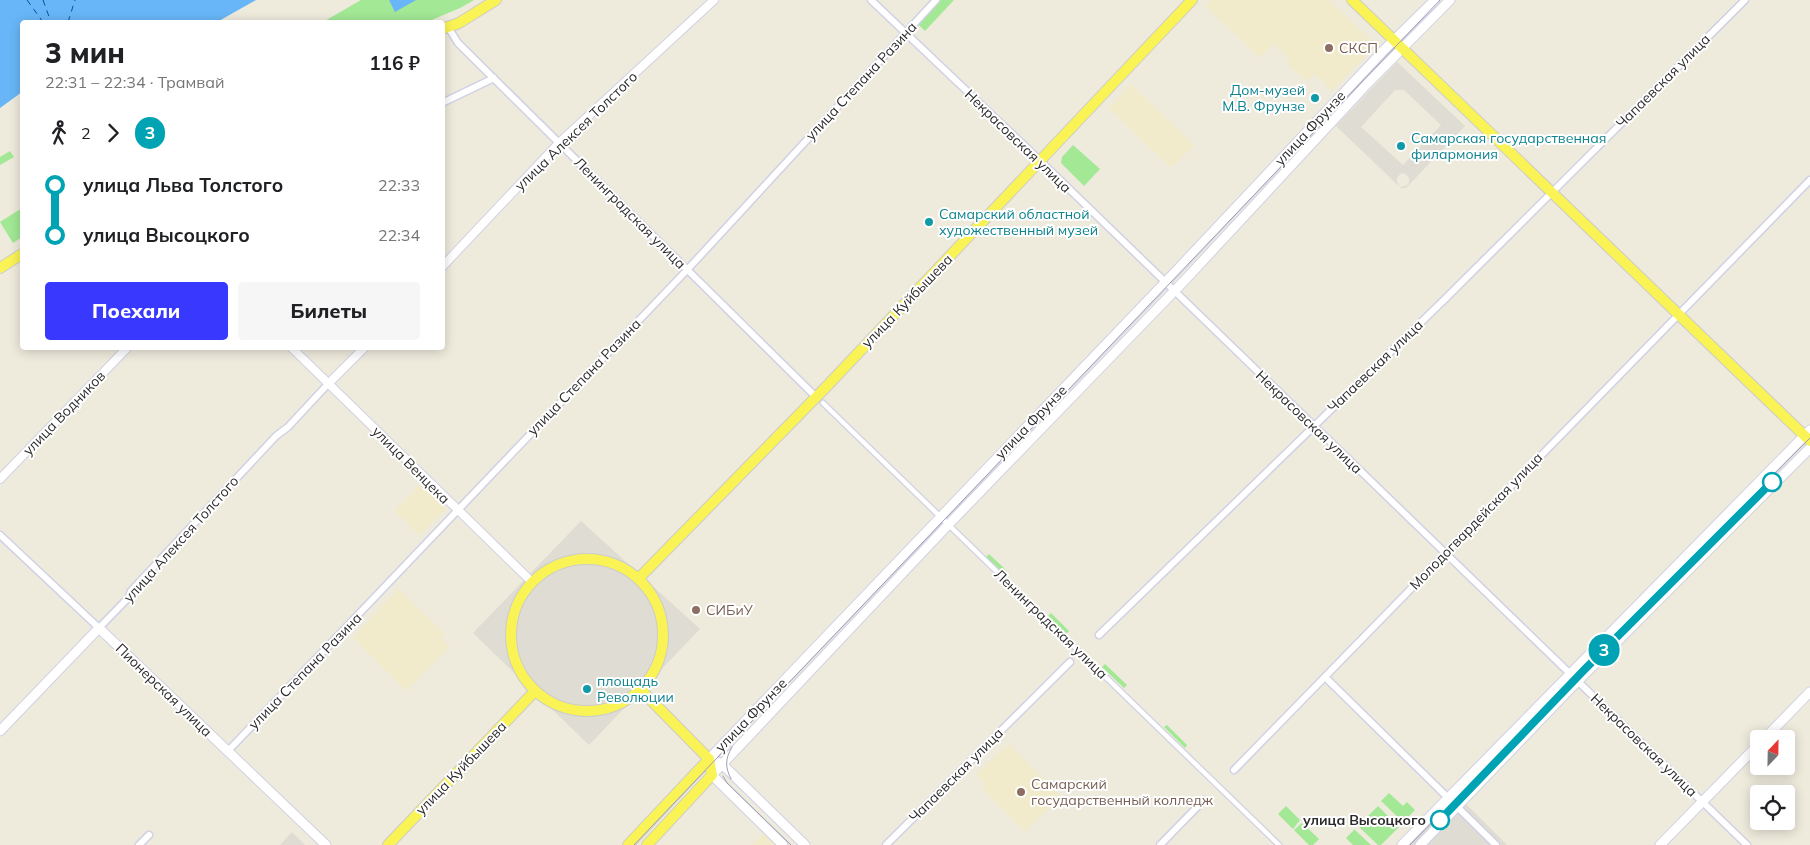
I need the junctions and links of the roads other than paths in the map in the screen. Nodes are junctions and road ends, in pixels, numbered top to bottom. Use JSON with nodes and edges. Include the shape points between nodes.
{"nodes":[{"id":1,"x":496,"y":0,"type":"edge"},
{"id":2,"x":714,"y":0,"type":"edge"},
{"id":3,"x":871,"y":0,"type":"edge"},
{"id":4,"x":936,"y":0,"type":"edge"},
{"id":5,"x":1192,"y":0,"type":"edge"},
{"id":6,"x":1352,"y":0,"type":"edge"},
{"id":7,"x":1435,"y":0,"type":"edge"},
{"id":8,"x":1450,"y":0,"type":"edge"},
{"id":9,"x":1745,"y":0,"type":"edge"},
{"id":10,"x":445,"y":28,"type":"edge"},
{"id":11,"x":906,"y":33,"type":"junction"},
{"id":12,"x":1394,"y":41,"type":"junction"},
{"id":13,"x":1402,"y":48,"type":"junction"},
{"id":14,"x":494,"y":78,"type":"junction"},
{"id":15,"x":445,"y":102,"type":"edge"},
{"id":16,"x":559,"y":143,"type":"junction"},
{"id":17,"x":1041,"y":162,"type":"junction"},
{"id":18,"x":1810,"y":180,"type":"edge"},
{"id":19,"x":1552,"y":192,"type":"junction"},
{"id":20,"x":20,"y":255,"type":"edge"},
{"id":21,"x":445,"y":263,"type":"edge"},
{"id":22,"x":0,"y":268,"type":"edge"},
{"id":23,"x":687,"y":270,"type":"junction"},
{"id":24,"x":1165,"y":282,"type":"junction"},
{"id":25,"x":1174,"y":291,"type":"junction"},
{"id":26,"x":1675,"y":319,"type":"junction"},
{"id":27,"x":125,"y":350,"type":"edge"},
{"id":28,"x":294,"y":350,"type":"edge"},
{"id":29,"x":362,"y":350,"type":"edge"},
{"id":30,"x":328,"y":384,"type":"junction"},
{"id":31,"x":819,"y":400,"type":"junction"},
{"id":32,"x":1314,"y":426,"type":"junction"},
{"id":33,"x":1808,"y":435,"type":"edge"},
{"id":34,"x":1810,"y":448,"type":"edge"},
{"id":35,"x":0,"y":479,"type":"edge"},
{"id":36,"x":457,"y":511,"type":"junction"},
{"id":37,"x":939,"y":517,"type":"junction"},
{"id":38,"x":948,"y":525,"type":"junction"},
{"id":39,"x":0,"y":535,"type":"edge"},
{"id":40,"x":1445,"y":553,"type":"junction"},
{"id":41,"x":639,"y":578,"type":"junction"},
{"id":42,"x":532,"y":582,"type":"junction"},
{"id":43,"x":99,"y":628,"type":"junction"},
{"id":44,"x":1099,"y":635,"type":"dead end"},
{"id":45,"x":1070,"y":662,"type":"dead end"},
{"id":46,"x":1570,"y":674,"type":"junction"},
{"id":47,"x":1324,"y":677,"type":"junction"},
{"id":48,"x":1578,"y":682,"type":"junction"},
{"id":49,"x":640,"y":689,"type":"junction"},
{"id":50,"x":535,"y":690,"type":"junction"},
{"id":51,"x":1810,"y":692,"type":"edge"},
{"id":52,"x":1773,"y":730,"type":"edge"},
{"id":53,"x":0,"y":731,"type":"edge"},
{"id":54,"x":228,"y":751,"type":"junction"},
{"id":55,"x":1750,"y":753,"type":"edge"},
{"id":56,"x":709,"y":759,"type":"junction"},
{"id":57,"x":722,"y":764,"type":"junction"},
{"id":58,"x":1234,"y":770,"type":"dead end"},
{"id":59,"x":712,"y":776,"type":"junction"},
{"id":60,"x":1449,"y":797,"type":"junction"},
{"id":61,"x":1204,"y":800,"type":"dead end"},
{"id":62,"x":1702,"y":802,"type":"junction"},
{"id":63,"x":1458,"y":806,"type":"junction"},
{"id":64,"x":149,"y":835,"type":"dead end"},
{"id":65,"x":139,"y":845,"type":"edge"},
{"id":66,"x":326,"y":845,"type":"edge"},
{"id":67,"x":388,"y":845,"type":"edge"},
{"id":68,"x":628,"y":845,"type":"edge"},
{"id":69,"x":647,"y":845,"type":"edge"},
{"id":70,"x":784,"y":845,"type":"edge"},
{"id":71,"x":805,"y":845,"type":"edge"},
{"id":72,"x":886,"y":845,"type":"edge"},
{"id":73,"x":1160,"y":845,"type":"edge"},
{"id":74,"x":1279,"y":845,"type":"edge"},
{"id":75,"x":1402,"y":845,"type":"edge"},
{"id":76,"x":1420,"y":845,"type":"edge"},
{"id":77,"x":1496,"y":845,"type":"edge"},
{"id":78,"x":1660,"y":845,"type":"edge"},
{"id":79,"x":1747,"y":845,"type":"edge"}],
"edges":[{"from":1,"to":10,"type":"main road"},
{"from":2,"to":16,"type":"street","name":"улица Алексея Толстого"},
{"from":3,"to":11,"type":"street","name":"Некрасовская улица"},
{"from":4,"to":11,"type":"street","name":"улица Степана Разина"},
{"from":5,"to":17,"type":"main road","name":"улица Куйбышева"},
{"from":6,"to":12,"type":"main road"},
{"from":7,"to":12,"type":"main road","name":"улица Фрунзе"},
{"from":8,"to":13,"type":"main road","name":"улица Фрунзе"},
{"from":9,"to":19,"type":"street","name":"Чапаевская улица"},
{"from":10,"to":14,"type":"street","name":"Ленинградская улица"},
{"from":11,"to":17,"type":"street","name":"Некрасовская улица"},
{"from":11,"to":23,"type":"street","name":"улица Степана Разина"},
{"from":12,"to":13,"type":"main road"},
{"from":12,"to":24,"type":"main road","name":"улица Фрунзе"},
{"from":13,"to":19,"type":"main road"},
{"from":13,"to":25,"type":"main road","name":"улица Фрунзе"},
{"from":14,"to":15,"type":"street"},
{"from":14,"to":16,"type":"street","name":"Ленинградская улица"},
{"from":16,"to":21,"type":"street","name":"улица Алексея Толстого"},
{"from":16,"to":23,"type":"street","name":"Ленинградская улица"},
{"from":17,"to":24,"type":"street","name":"Некрасовская улица"},
{"from":17,"to":31,"type":"main road","name":"улица Куйбышева"},
{"from":18,"to":26,"type":"street","name":"Молодогвардейская улица"},
{"from":19,"to":26,"type":"main road"},
{"from":19,"to":32,"type":"street","name":"Чапаевская улица"},
{"from":20,"to":22,"type":"main road"},
{"from":23,"to":31,"type":"street","name":"Ленинградская улица"},
{"from":23,"to":36,"type":"street","name":"улица Степана Разина"},
{"from":24,"to":25,"type":"street","name":"Некрасовская улица"},
{"from":24,"to":37,"type":"main road","name":"улица Фрунзе"},
{"from":25,"to":32,"type":"street","name":"Некрасовская улица"},
{"from":25,"to":38,"type":"main road","name":"улица Фрунзе"},
{"from":26,"to":33,"type":"main road"},
{"from":26,"to":40,"type":"street","name":"Молодогвардейская улица"},
{"from":27,"to":35,"type":"street","name":"улица Водников"},
{"from":28,"to":30,"type":"street","name":"улица Венцека"},
{"from":29,"to":30,"type":"street","name":"улица Алексея Толстого"},
{"from":30,"to":36,"type":"street","name":"улица Венцека"},
{"from":30,"to":43,"type":"street","name":"улица Алексея Толстого"},
{"from":31,"to":37,"type":"street","name":"Ленинградская улица"},
{"from":31,"to":41,"type":"main road","name":"улица Куйбышева"},
{"from":32,"to":40,"type":"street","name":"Некрасовская улица"},
{"from":32,"to":44,"type":"street","name":"Чапаевская улица"},
{"from":33,"to":46,"type":"main road"},
{"from":34,"to":48,"type":"main road"},
{"from":36,"to":42,"type":"street","name":"улица Венцека"},
{"from":36,"to":54,"type":"street","name":"улица Степана Разина"},
{"from":37,"to":38,"type":"street","name":"Ленинградская улица"},
{"from":37,"to":56,"type":"main road","name":"улица Фрунзе"},
{"from":38,"to":57,"type":"main road","name":"улица Фрунзе"},
{"from":38,"to":74,"type":"street","name":"Ленинградская улица"},
{"from":39,"to":43,"type":"street","name":"Пионерская улица"},
{"from":40,"to":46,"type":"street","name":"Некрасовская улица"},
{"from":40,"to":47,"type":"street","name":"Молодогвардейская улица"},
{"from":41,"to":42,"type":"main road","via":[[615,564],[585,559],[557,565]]},
{"from":41,"to":49,"type":"main road","via":[[654,597],[663,632],[657,663]]},
{"from":42,"to":50,"type":"main road","via":[[518,603],[511,634],[519,670]]},
{"from":43,"to":53,"type":"main road","name":"улица Алексея Толстого"},
{"from":43,"to":54,"type":"main road","name":"Пионерская улица"},
{"from":45,"to":72,"type":"street","name":"Чапаевская улица"},
{"from":46,"to":48,"type":"street","name":"Некрасовская улица"},
{"from":46,"to":60,"type":"main road"},
{"from":47,"to":58,"type":"street","name":"Молодогвардейская улица"},
{"from":47,"to":60,"type":"street"},
{"from":48,"to":62,"type":"street","name":"Некрасовская улица"},
{"from":48,"to":63,"type":"main road"},
{"from":49,"to":50,"type":"main road","via":[[621,703],[593,711],[557,705]]},
{"from":49,"to":56,"type":"main road"},
{"from":50,"to":67,"type":"main road","name":"улица Куйбышева"},
{"from":51,"to":52,"type":"main road"},
{"from":54,"to":66,"type":"main road","name":"Пионерская улица"},
{"from":55,"to":62,"type":"main road"},
{"from":56,"to":57,"type":"main road"},
{"from":56,"to":59,"type":"main road"},
{"from":56,"to":68,"type":"main road","name":"улица Фрунзе"},
{"from":57,"to":59,"type":"main road","name":"улица Фрунзе"},
{"from":57,"to":71,"type":"main road"},
{"from":59,"to":69,"type":"main road","name":"улица Фрунзе"},
{"from":59,"to":70,"type":"main road"},
{"from":60,"to":63,"type":"street"},
{"from":60,"to":75,"type":"main road"},
{"from":61,"to":73,"type":"street"},
{"from":62,"to":78,"type":"main road"},
{"from":62,"to":79,"type":"street","name":"Некрасовская улица"},
{"from":63,"to":76,"type":"main road"},
{"from":63,"to":77,"type":"street"},
{"from":64,"to":65,"type":"street"}]}
